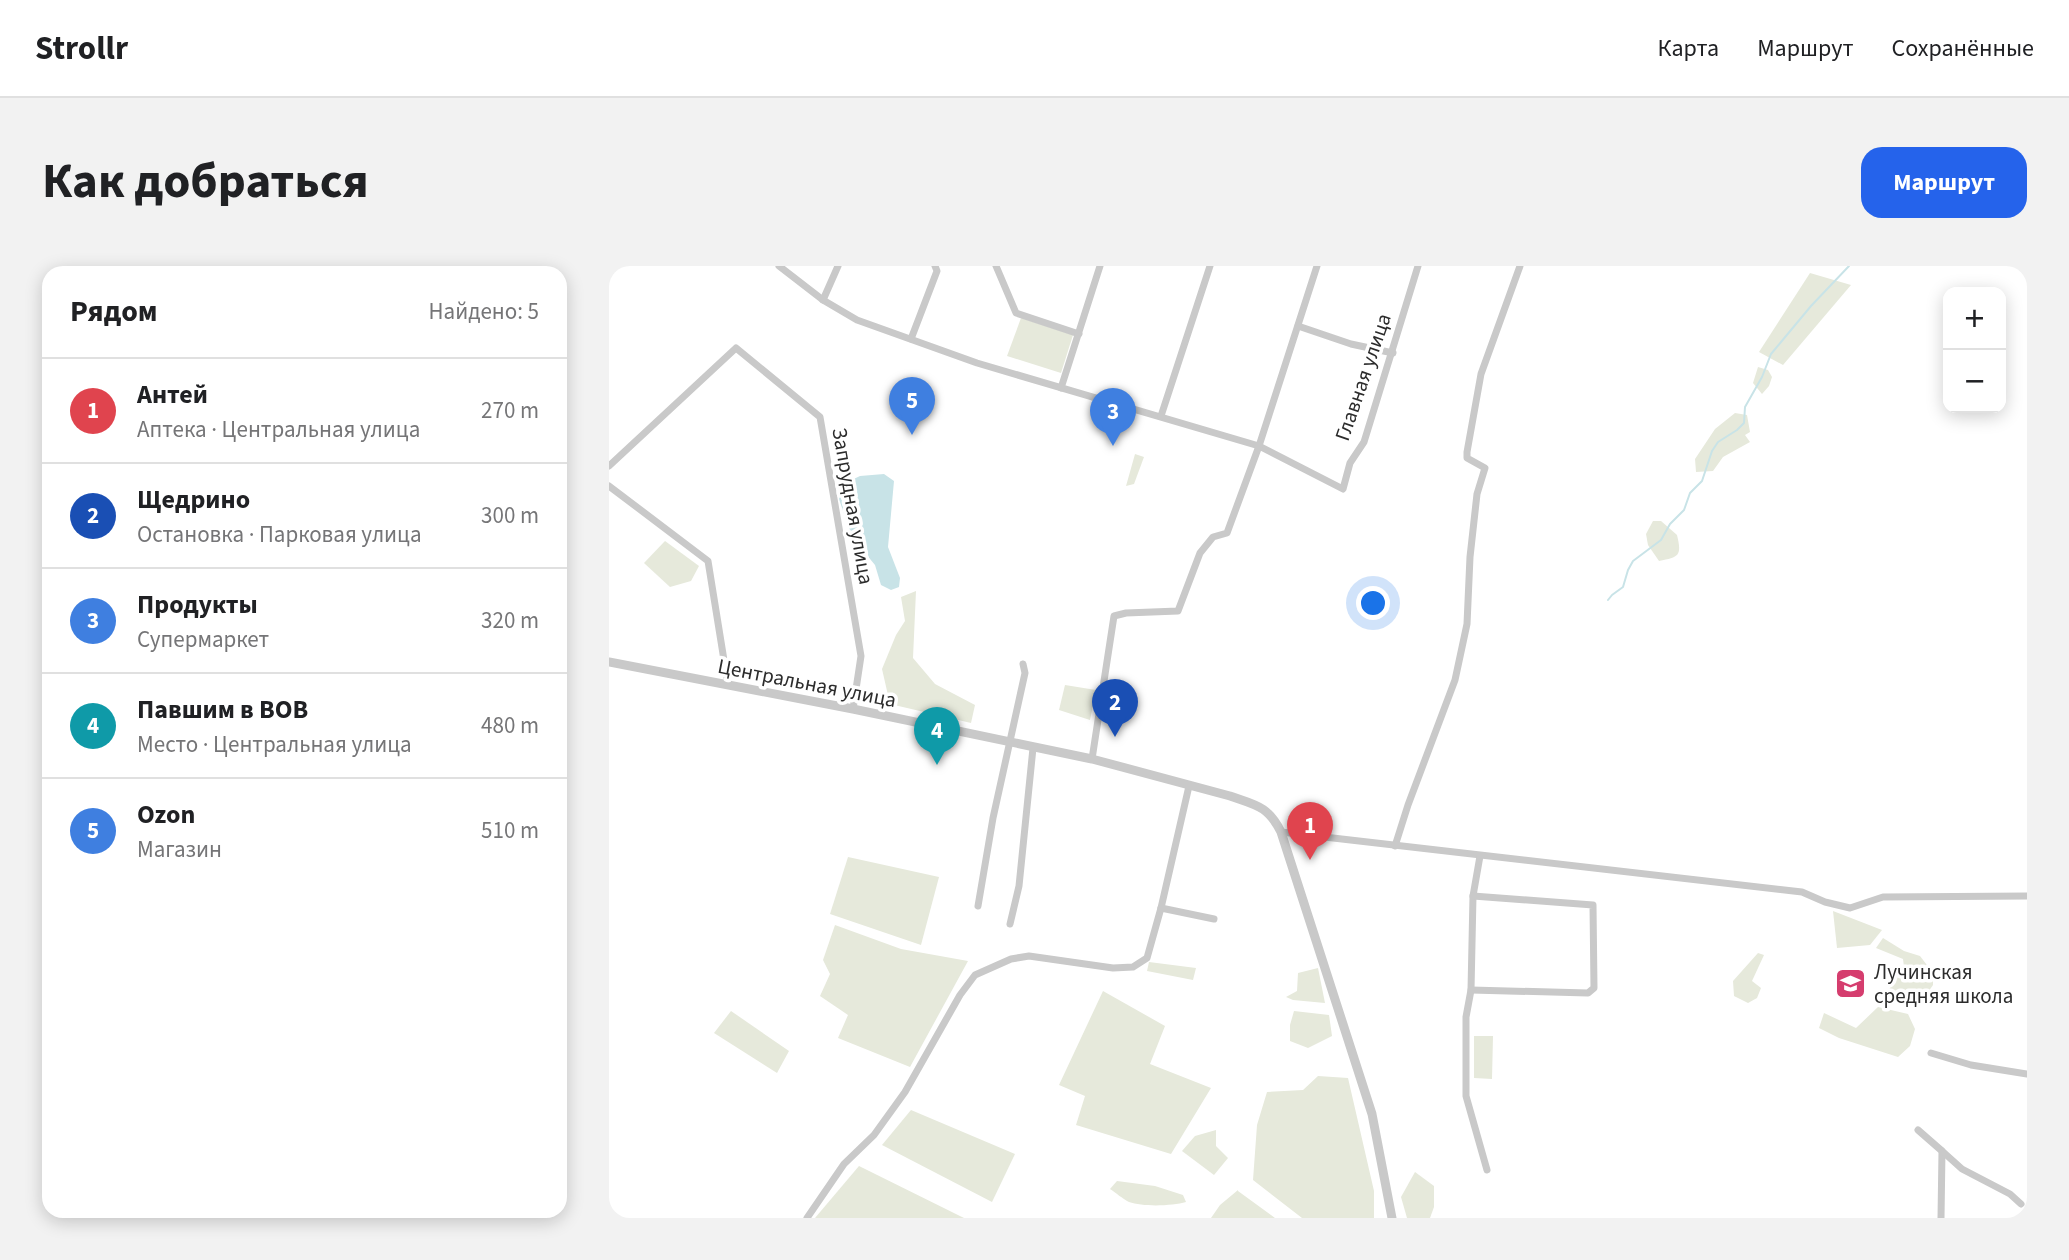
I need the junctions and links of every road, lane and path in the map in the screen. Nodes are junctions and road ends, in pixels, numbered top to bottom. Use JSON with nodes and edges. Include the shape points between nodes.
{"nodes":[{"id":1,"x":779,"y":266,"type":"edge"},
{"id":2,"x":838,"y":266,"type":"edge"},
{"id":3,"x":935,"y":266,"type":"edge"},
{"id":4,"x":996,"y":266,"type":"edge"},
{"id":5,"x":1100,"y":266,"type":"edge"},
{"id":6,"x":1210,"y":266,"type":"edge"},
{"id":7,"x":1317,"y":266,"type":"edge"},
{"id":8,"x":1418,"y":266,"type":"edge"},
{"id":9,"x":1520,"y":266,"type":"edge"},
{"id":10,"x":823,"y":300,"type":"junction"},
{"id":11,"x":1298,"y":326,"type":"junction"},
{"id":12,"x":1079,"y":334,"type":"junction"},
{"id":13,"x":911,"y":339,"type":"junction"},
{"id":14,"x":1393,"y":353,"type":"junction"},
{"id":15,"x":1061,"y":388,"type":"junction"},
{"id":16,"x":1161,"y":416,"type":"junction"},
{"id":17,"x":1259,"y":446,"type":"junction"},
{"id":18,"x":609,"y":466,"type":"edge"},
{"id":19,"x":609,"y":486,"type":"edge"},
{"id":20,"x":609,"y":662,"type":"edge"},
{"id":21,"x":1023,"y":664,"type":"dead end"},
{"id":22,"x":728,"y":685,"type":"junction"},
{"id":23,"x":853,"y":709,"type":"junction"},
{"id":24,"x":1009,"y":743,"type":"junction"},
{"id":25,"x":1033,"y":748,"type":"junction"},
{"id":26,"x":1092,"y":759,"type":"junction"},
{"id":27,"x":1189,"y":786,"type":"junction"},
{"id":28,"x":1281,"y":832,"type":"junction"},
{"id":29,"x":1395,"y":846,"type":"junction"},
{"id":30,"x":1480,"y":856,"type":"junction"},
{"id":31,"x":1473,"y":896,"type":"junction"},
{"id":32,"x":2027,"y":897,"type":"edge"},
{"id":33,"x":978,"y":906,"type":"dead end"},
{"id":34,"x":1161,"y":908,"type":"junction"},
{"id":35,"x":1213,"y":919,"type":"dead end"},
{"id":36,"x":1010,"y":924,"type":"dead end"},
{"id":37,"x":1471,"y":990,"type":"junction"},
{"id":38,"x":1931,"y":1053,"type":"dead end"},
{"id":39,"x":2027,"y":1073,"type":"edge"},
{"id":40,"x":1918,"y":1130,"type":"dead end"},
{"id":41,"x":1942,"y":1151,"type":"junction"},
{"id":42,"x":1487,"y":1170,"type":"dead end"},
{"id":43,"x":2021,"y":1204,"type":"dead end"},
{"id":44,"x":807,"y":1218,"type":"edge"},
{"id":45,"x":1392,"y":1218,"type":"edge"},
{"id":46,"x":1941,"y":1218,"type":"edge"}],
"edges":[{"from":1,"to":10,"type":"street"},
{"from":2,"to":10,"type":"street"},
{"from":3,"to":13,"type":"street"},
{"from":4,"to":12,"type":"street","via":[[1016,313]]},
{"from":5,"to":12,"type":"street"},
{"from":6,"to":16,"type":"street"},
{"from":7,"to":11,"type":"street"},
{"from":8,"to":14,"type":"street","name":"Главная улица"},
{"from":9,"to":29,"type":"street","via":[[1481,374],[1467,452],[1467,458],[1485,468],[1477,494],[1467,624],[1455,680]]},
{"from":10,"to":13,"type":"street","via":[[857,320]]},
{"from":11,"to":14,"type":"street"},
{"from":11,"to":17,"type":"street"},
{"from":12,"to":15,"type":"street"},
{"from":13,"to":15,"type":"street"},
{"from":14,"to":17,"type":"street","name":"Главная улица","via":[[1343,489]]},
{"from":15,"to":16,"type":"street"},
{"from":16,"to":17,"type":"street"},
{"from":17,"to":26,"type":"street","via":[[1227,533],[1213,537],[1200,553],[1178,611],[1114,617]]},
{"from":18,"to":23,"type":"street","name":"Запрудная улица","via":[[736,348],[820,417],[862,656]]},
{"from":19,"to":22,"type":"street","via":[[708,561]]},
{"from":20,"to":22,"type":"street","name":"Центральная улица"},
{"from":21,"to":24,"type":"street","via":[[1025,673]]},
{"from":22,"to":23,"type":"street","name":"Центральная улица"},
{"from":23,"to":24,"type":"street","name":"Центральная улица"},
{"from":24,"to":25,"type":"street","name":"Центральная улица"},
{"from":24,"to":33,"type":"street"},
{"from":25,"to":26,"type":"street","name":"Центральная улица"},
{"from":25,"to":36,"type":"street","via":[[1019,886]]},
{"from":26,"to":27,"type":"street","name":"Центральная улица"},
{"from":27,"to":28,"type":"street","name":"Центральная улица","via":[[1252,803],[1268,812]]},
{"from":27,"to":34,"type":"street"},
{"from":28,"to":29,"type":"street"},
{"from":28,"to":45,"type":"street","name":"Центральная улица","via":[[1372,1114]]},
{"from":29,"to":30,"type":"street"},
{"from":30,"to":31,"type":"street"},
{"from":30,"to":32,"type":"street","via":[[1802,892],[1850,908],[1883,897]]},
{"from":31,"to":37,"type":"street"},
{"from":31,"to":37,"type":"street","via":[[1593,905],[1594,988],[1588,993]]},
{"from":34,"to":35,"type":"street"},
{"from":34,"to":44,"type":"street","via":[[1147,958],[1133,967],[1019,957],[969,980],[905,1092],[874,1135],[844,1164]]},
{"from":37,"to":42,"type":"street","via":[[1466,1017],[1467,1096]]},
{"from":38,"to":39,"type":"street","via":[[1971,1065]]},
{"from":40,"to":41,"type":"street"},
{"from":41,"to":43,"type":"street","via":[[1962,1169]]},
{"from":41,"to":46,"type":"street"}]}
